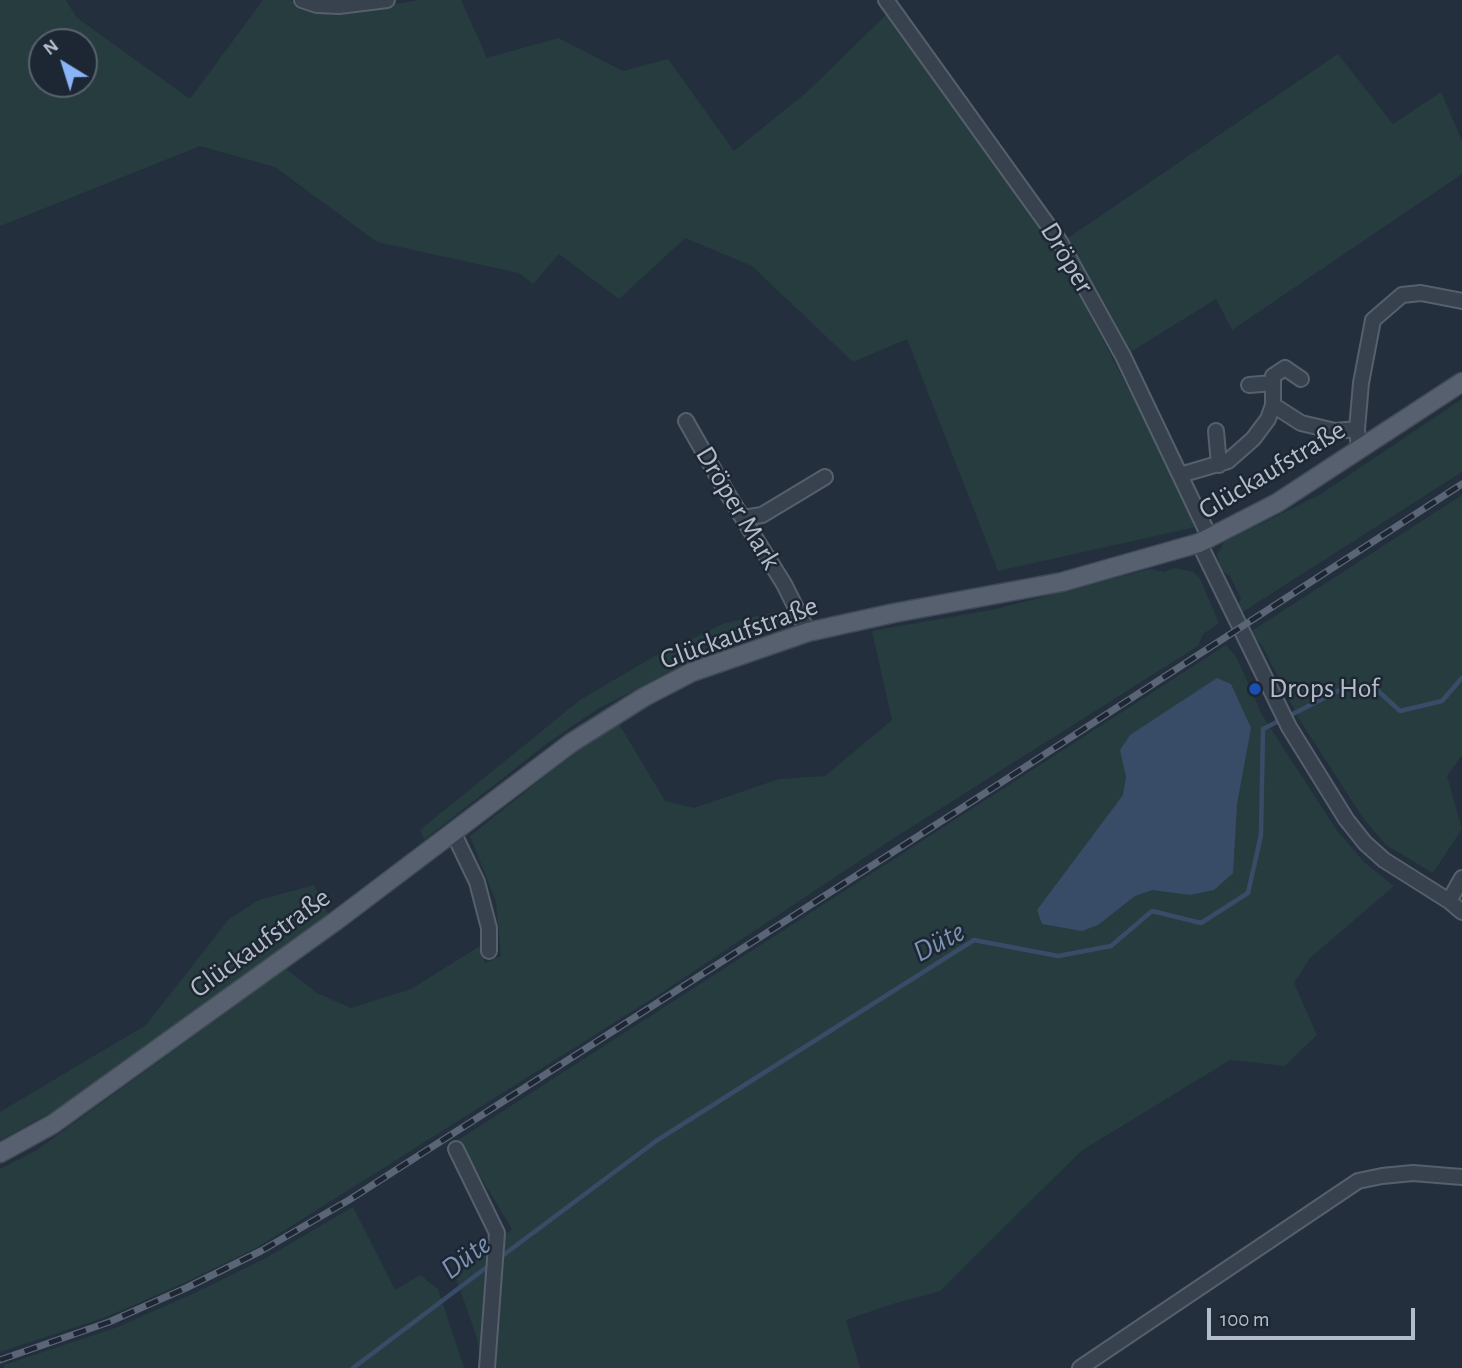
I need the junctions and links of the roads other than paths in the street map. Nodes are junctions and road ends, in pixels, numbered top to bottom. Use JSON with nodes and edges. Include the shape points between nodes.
{"nodes":[{"id":1,"x":302,"y":0,"type":"edge"},
{"id":2,"x":387,"y":0,"type":"edge"},
{"id":3,"x":886,"y":0,"type":"edge"},
{"id":4,"x":1462,"y":301,"type":"edge"},
{"id":5,"x":1301,"y":379,"type":"dead end"},
{"id":6,"x":1462,"y":382,"type":"edge"},
{"id":7,"x":1273,"y":383,"type":"junction"},
{"id":8,"x":1249,"y":385,"type":"dead end"},
{"id":9,"x":1273,"y":405,"type":"junction"},
{"id":10,"x":686,"y":421,"type":"dead end"},
{"id":11,"x":1357,"y":429,"type":"junction"},
{"id":12,"x":1216,"y":431,"type":"dead end"},
{"id":13,"x":1359,"y":450,"type":"junction"},
{"id":14,"x":1219,"y":464,"type":"junction"},
{"id":15,"x":1180,"y":475,"type":"junction"},
{"id":16,"x":825,"y":477,"type":"dead end"},
{"id":17,"x":743,"y":517,"type":"junction"},
{"id":18,"x":1205,"y":541,"type":"junction"},
{"id":19,"x":808,"y":632,"type":"junction"},
{"id":20,"x":453,"y":832,"type":"junction"},
{"id":21,"x":1462,"y":878,"type":"edge"},
{"id":22,"x":1449,"y":901,"type":"junction"},
{"id":23,"x":1462,"y":912,"type":"edge"},
{"id":24,"x":489,"y":951,"type":"dead end"},
{"id":25,"x":456,"y":1149,"type":"dead end"},
{"id":26,"x":0,"y":1153,"type":"edge"},
{"id":27,"x":1462,"y":1177,"type":"edge"},
{"id":28,"x":487,"y":1368,"type":"edge"},
{"id":29,"x":1080,"y":1368,"type":"edge"}],
"edges":[{"from":1,"to":2,"type":"street","via":[[339,6]]},
{"from":3,"to":15,"type":"street","name":"Dröper","via":[[1060,242],[1123,356]]},
{"from":4,"to":11,"type":"street","via":[[1422,293],[1402,295],[1373,320]]},
{"from":5,"to":7,"type":"street","via":[[1285,368],[1273,376]]},
{"from":6,"to":13,"type":"main road","name":"Glückaufstraße"},
{"from":7,"to":8,"type":"street"},
{"from":7,"to":9,"type":"street"},
{"from":9,"to":11,"type":"street","via":[[1301,423],[1335,431]]},
{"from":9,"to":14,"type":"street","via":[[1253,439],[1240,453]]},
{"from":10,"to":17,"type":"street","name":"Dröper Mark"},
{"from":11,"to":13,"type":"street"},
{"from":12,"to":14,"type":"street"},
{"from":13,"to":18,"type":"main road","name":"Glückaufstraße","via":[[1277,503]]},
{"from":14,"to":15,"type":"street"},
{"from":15,"to":18,"type":"street","name":"Dröper"},
{"from":16,"to":17,"type":"street","via":[[762,514]]},
{"from":17,"to":19,"type":"street","name":"Dröper Mark"},
{"from":18,"to":19,"type":"main road","name":"Glückaufstraße","via":[[1062,582]]},
{"from":18,"to":22,"type":"street","name":"Dröper","via":[[1278,706],[1346,819],[1384,860]]},
{"from":19,"to":20,"type":"main road","name":"Glückaufstraße","via":[[692,672],[644,697],[571,743]]},
{"from":20,"to":24,"type":"street","via":[[477,883],[489,928]]},
{"from":20,"to":26,"type":"main road","name":"Glückaufstraße","via":[[53,1124]]},
{"from":21,"to":22,"type":"street"},
{"from":22,"to":23,"type":"street","name":"Dröper"},
{"from":25,"to":28,"type":"street","via":[[497,1233]]},
{"from":27,"to":29,"type":"street","via":[[1413,1173],[1358,1181]]}]}
